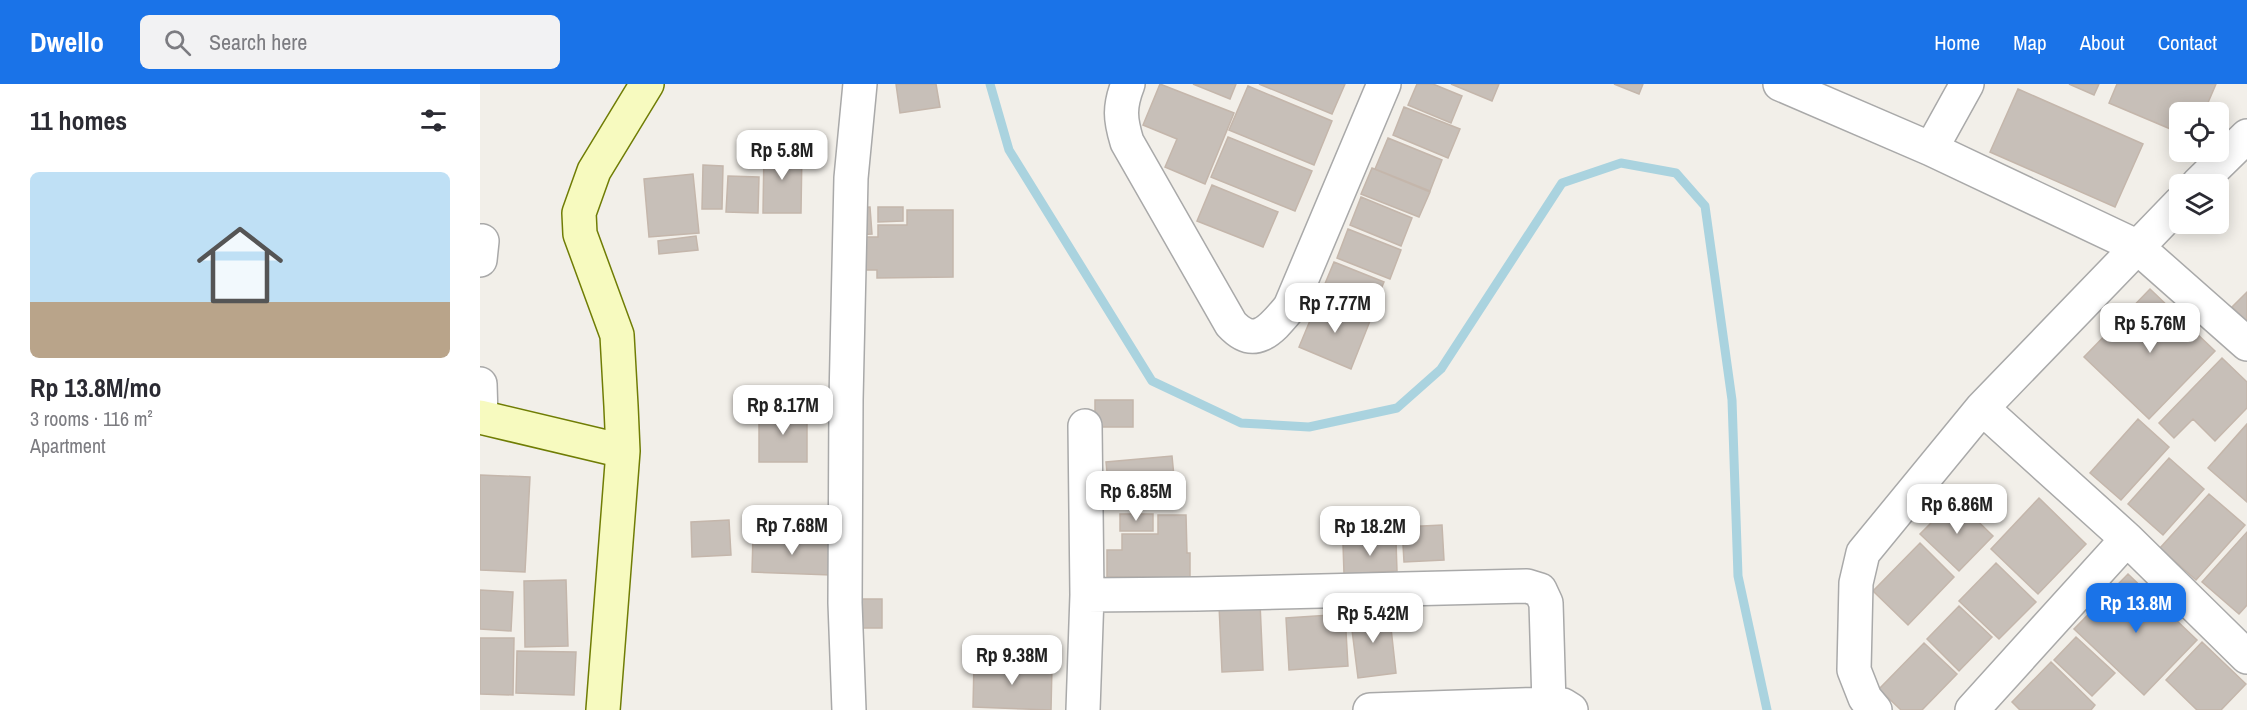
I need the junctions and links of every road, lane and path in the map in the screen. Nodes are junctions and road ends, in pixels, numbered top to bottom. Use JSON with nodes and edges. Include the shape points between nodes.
{"nodes":[{"id":1,"x":860,"y":84,"type":"edge"},
{"id":2,"x":1128,"y":84,"type":"edge"},
{"id":3,"x":1384,"y":84,"type":"edge"},
{"id":4,"x":1780,"y":84,"type":"edge"},
{"id":5,"x":1966,"y":84,"type":"edge"},
{"id":6,"x":646,"y":85,"type":"edge"},
{"id":7,"x":2247,"y":136,"type":"edge"},
{"id":8,"x":1931,"y":149,"type":"junction"},
{"id":9,"x":2208,"y":174,"type":"edge"},
{"id":10,"x":2169,"y":214,"type":"edge"},
{"id":11,"x":2136,"y":246,"type":"junction"},
{"id":12,"x":2247,"y":344,"type":"edge"},
{"id":13,"x":480,"y":384,"type":"edge"},
{"id":14,"x":1982,"y":408,"type":"junction"},
{"id":15,"x":481,"y":417,"type":"edge"},
{"id":16,"x":1086,"y":426,"type":"dead end"},
{"id":17,"x":623,"y":452,"type":"junction"},
{"id":18,"x":2127,"y":539,"type":"junction"},
{"id":19,"x":1087,"y":595,"type":"junction"},
{"id":20,"x":2247,"y":657,"type":"edge"},
{"id":21,"x":1560,"y":707,"type":"edge"},
{"id":22,"x":603,"y":710,"type":"edge"},
{"id":23,"x":849,"y":710,"type":"edge"},
{"id":24,"x":1083,"y":710,"type":"edge"},
{"id":25,"x":1370,"y":710,"type":"edge"},
{"id":26,"x":1875,"y":710,"type":"edge"},
{"id":27,"x":1972,"y":710,"type":"edge"}],
"edges":[{"from":1,"to":23,"type":"street","via":[[850,178],[846,400]]},
{"from":2,"to":3,"type":"street","via":[[1120,110],[1127,142],[1231,324],[1239,333],[1251,336],[1271,330],[1290,307]]},
{"from":4,"to":8,"type":"street"},
{"from":5,"to":8,"type":"street"},
{"from":6,"to":17,"type":"street","via":[[594,171],[579,213],[580,234],[616,335]]},
{"from":7,"to":9,"type":"street"},
{"from":8,"to":11,"type":"street"},
{"from":10,"to":11,"type":"street"},
{"from":11,"to":12,"type":"street"},
{"from":11,"to":14,"type":"street"},
{"from":13,"to":15,"type":"street"},
{"from":14,"to":18,"type":"street"},
{"from":14,"to":26,"type":"street","via":[[1863,553],[1856,583],[1854,670],[1865,698]]},
{"from":15,"to":17,"type":"street"},
{"from":16,"to":19,"type":"street"},
{"from":17,"to":22,"type":"street"},
{"from":18,"to":20,"type":"street"},
{"from":18,"to":27,"type":"street"},
{"from":19,"to":21,"type":"street","via":[[1527,586],[1540,590],[1546,603]]},
{"from":19,"to":24,"type":"street"},
{"from":21,"to":25,"type":"street"}]}
